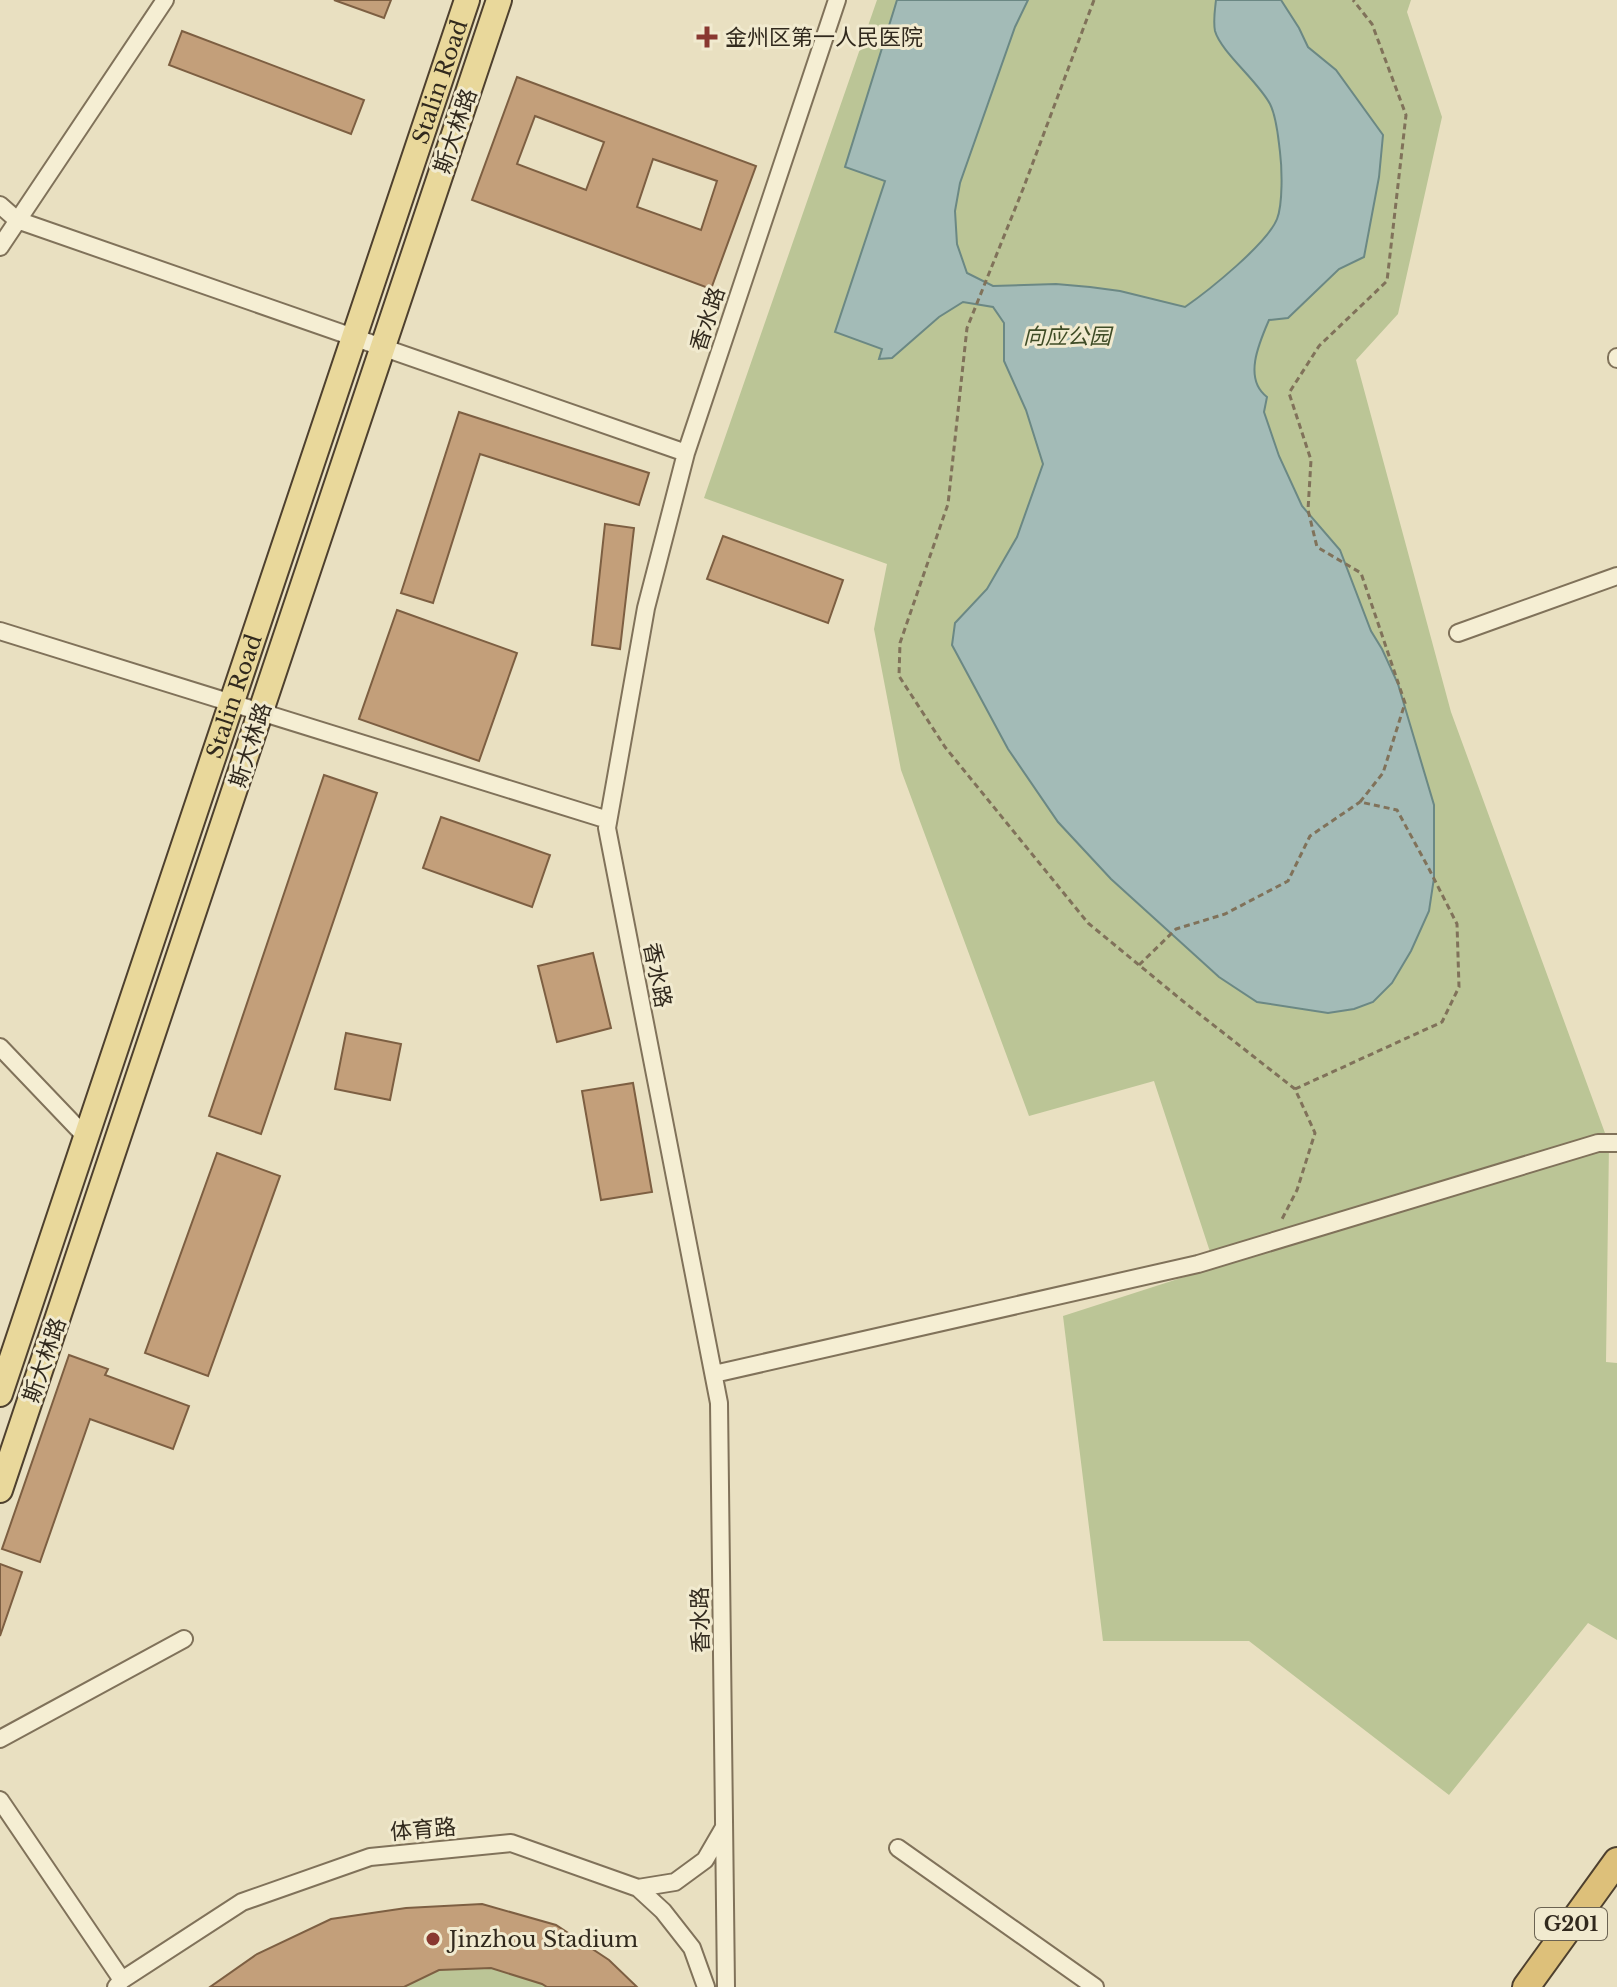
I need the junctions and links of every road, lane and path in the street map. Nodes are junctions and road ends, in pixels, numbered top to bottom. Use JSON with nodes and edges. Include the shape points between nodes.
{"nodes":[{"id":1,"x":165,"y":0,"type":"edge"},
{"id":2,"x":467,"y":0,"type":"edge"},
{"id":3,"x":499,"y":0,"type":"edge"},
{"id":4,"x":837,"y":0,"type":"edge"},
{"id":5,"x":1094,"y":0,"type":"edge"},
{"id":6,"x":1353,"y":0,"type":"edge"},
{"id":7,"x":0,"y":205,"type":"edge"},
{"id":8,"x":17,"y":220,"type":"junction"},
{"id":9,"x":0,"y":247,"type":"edge"},
{"id":10,"x":355,"y":336,"type":"junction"},
{"id":11,"x":382,"y":346,"type":"junction"},
{"id":12,"x":686,"y":453,"type":"junction"},
{"id":13,"x":1617,"y":576,"type":"edge"},
{"id":14,"x":0,"y":631,"type":"edge"},
{"id":15,"x":1458,"y":633,"type":"dead end"},
{"id":16,"x":232,"y":703,"type":"junction"},
{"id":17,"x":261,"y":713,"type":"junction"},
{"id":18,"x":1360,"y":802,"type":"junction"},
{"id":19,"x":608,"y":820,"type":"junction"},
{"id":20,"x":1139,"y":965,"type":"junction"},
{"id":21,"x":0,"y":1047,"type":"edge"},
{"id":22,"x":1295,"y":1089,"type":"junction"},
{"id":23,"x":86,"y":1137,"type":"junction"},
{"id":24,"x":1617,"y":1143,"type":"edge"},
{"id":25,"x":1270,"y":1241,"type":"junction"},
{"id":26,"x":714,"y":1374,"type":"junction"},
{"id":27,"x":0,"y":1394,"type":"edge"},
{"id":28,"x":0,"y":1490,"type":"edge"},
{"id":29,"x":184,"y":1639,"type":"dead end"},
{"id":30,"x":0,"y":1739,"type":"edge"},
{"id":31,"x":0,"y":1800,"type":"edge"},
{"id":32,"x":724,"y":1828,"type":"junction"},
{"id":33,"x":898,"y":1848,"type":"dead end"},
{"id":34,"x":1617,"y":1861,"type":"edge"},
{"id":35,"x":638,"y":1888,"type":"junction"},
{"id":36,"x":119,"y":1984,"type":"edge"},
{"id":37,"x":706,"y":1987,"type":"edge"},
{"id":38,"x":726,"y":1987,"type":"edge"},
{"id":39,"x":1095,"y":1987,"type":"edge"},
{"id":40,"x":1526,"y":1987,"type":"edge"}],
"edges":[{"from":1,"to":8,"type":"street"},
{"from":2,"to":10,"type":"main road","name":"Stalin Road"},
{"from":3,"to":11,"type":"main road","name":"斯大林路"},
{"from":4,"to":12,"type":"street","name":"香水路"},
{"from":5,"to":20,"type":"path","via":[[967,328],[948,504],[900,643],[899,676],[945,747],[1088,923]]},
{"from":6,"to":18,"type":"path","via":[[1372,24],[1406,115],[1387,281],[1319,346],[1289,393],[1311,460],[1308,510],[1317,547],[1361,573],[1405,703],[1383,773]]},
{"from":7,"to":8,"type":"street"},
{"from":8,"to":9,"type":"street"},
{"from":8,"to":10,"type":"street"},
{"from":10,"to":11,"type":"street"},
{"from":10,"to":16,"type":"main road","name":"Stalin Road"},
{"from":11,"to":12,"type":"street"},
{"from":11,"to":17,"type":"main road","name":"斯大林路"},
{"from":12,"to":19,"type":"street","name":"香水路","via":[[646,608]]},
{"from":13,"to":15,"type":"street"},
{"from":14,"to":16,"type":"street"},
{"from":16,"to":17,"type":"street"},
{"from":16,"to":23,"type":"main road","name":"Stalin Road"},
{"from":17,"to":19,"type":"street"},
{"from":17,"to":28,"type":"main road","name":"斯大林路"},
{"from":18,"to":20,"type":"path","via":[[1310,836],[1288,881],[1225,914],[1176,929]]},
{"from":18,"to":22,"type":"path","via":[[1397,810],[1428,867],[1457,924],[1459,987],[1442,1022]]},
{"from":19,"to":26,"type":"street","name":"香水路"},
{"from":20,"to":22,"type":"path"},
{"from":21,"to":23,"type":"street"},
{"from":22,"to":25,"type":"path","via":[[1315,1133],[1297,1190]]},
{"from":23,"to":27,"type":"main road","name":"Stalin Road"},
{"from":24,"to":25,"type":"street","via":[[1598,1143]]},
{"from":25,"to":26,"type":"street","via":[[1183,1268]]},
{"from":26,"to":32,"type":"street","name":"香水路","via":[[719,1403]]},
{"from":29,"to":30,"type":"street"},
{"from":31,"to":36,"type":"street"},
{"from":32,"to":35,"type":"street","via":[[705,1860],[675,1882]]},
{"from":32,"to":38,"type":"street","name":"香水路"},
{"from":33,"to":39,"type":"street"},
{"from":34,"to":40,"type":"highway","number":"G201"},
{"from":35,"to":36,"type":"street","name":"体育路","via":[[511,1843],[370,1857],[242,1902]]},
{"from":35,"to":37,"type":"street","name":"体育路","via":[[692,1948]]}]}
